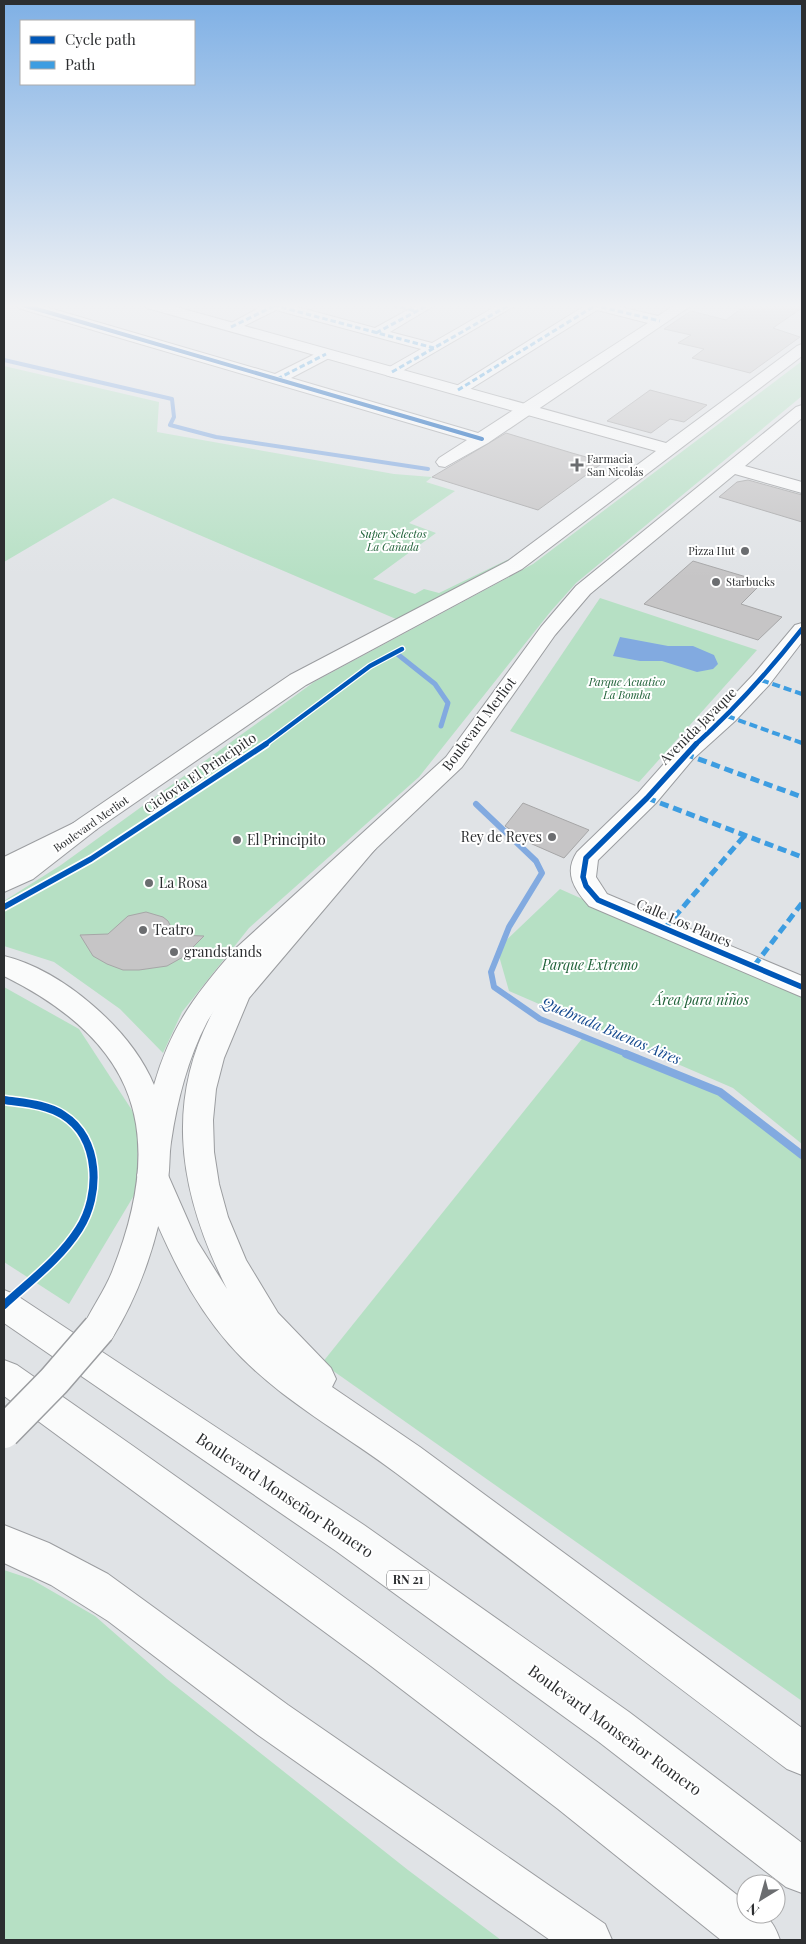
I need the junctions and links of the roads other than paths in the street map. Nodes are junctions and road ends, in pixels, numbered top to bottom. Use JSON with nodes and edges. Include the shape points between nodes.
{"nodes":[{"id":1,"x":334,"y":396,"type":"edge"},
{"id":2,"x":479,"y":396,"type":"edge"},
{"id":3,"x":547,"y":396,"type":"edge"},
{"id":4,"x":740,"y":396,"type":"edge"},
{"id":5,"x":527,"y":409,"type":"junction"},
{"id":6,"x":802,"y":410,"type":"edge"},
{"id":7,"x":482,"y":439,"type":"junction"},
{"id":8,"x":669,"y":449,"type":"junction"},
{"id":9,"x":446,"y":462,"type":"dead end"},
{"id":10,"x":733,"y":468,"type":"junction"},
{"id":11,"x":802,"y":488,"type":"edge"},
{"id":12,"x":802,"y":628,"type":"edge"},
{"id":13,"x":88,"y":824,"type":"junction"},
{"id":14,"x":363,"y":848,"type":"junction"},
{"id":15,"x":586,"y":858,"type":"joint"},
{"id":16,"x":4,"y":867,"type":"edge"},
{"id":17,"x":4,"y":884,"type":"edge"},
{"id":18,"x":4,"y":965,"type":"edge"},
{"id":19,"x":802,"y":987,"type":"edge"},
{"id":20,"x":154,"y":1160,"type":"junction"},
{"id":21,"x":4,"y":1306,"type":"edge"},
{"id":22,"x":4,"y":1376,"type":"edge"},
{"id":23,"x":4,"y":1432,"type":"edge"},
{"id":24,"x":380,"y":1440,"type":"junction"},
{"id":25,"x":4,"y":1544,"type":"edge"},
{"id":26,"x":802,"y":1754,"type":"edge"},
{"id":27,"x":802,"y":1871,"type":"edge"},
{"id":28,"x":589,"y":1940,"type":"edge"},
{"id":29,"x":757,"y":1940,"type":"edge"}],
"edges":[{"from":1,"to":7,"type":"main road"},
{"from":2,"to":5,"type":"main road"},
{"from":3,"to":5,"type":"main road"},
{"from":4,"to":8,"type":"main road","name":"Boulevard Merliot"},
{"from":5,"to":7,"type":"main road"},
{"from":5,"to":8,"type":"main road"},
{"from":6,"to":10,"type":"main road","name":"Boulevard Merliot"},
{"from":7,"to":9,"type":"main road"},
{"from":8,"to":13,"type":"main road","name":"Boulevard Merliot","via":[[516,564],[298,680]]},
{"from":10,"to":11,"type":"main road"},
{"from":10,"to":14,"type":"main road","name":"Boulevard Merliot","via":[[583,590],[548,631],[454,762]]},
{"from":12,"to":15,"type":"main road","name":"Avenida Jayaque","via":[[761,680]]},
{"from":13,"to":16,"type":"main road"},
{"from":13,"to":17,"type":"main road","name":"Boulevard Merliot","via":[[24,873]]},
{"from":14,"to":20,"type":"main road","name":"Boulevard Merliot","via":[[245,956],[196,1016],[169,1083]]},
{"from":14,"to":24,"type":"main road","via":[[238,993],[228,1010],[200,1095],[197,1148],[210,1217],[254,1306],[292,1352]]},
{"from":15,"to":19,"type":"main road","name":"Calle Los Planes","via":[[583,877],[598,900]]},
{"from":18,"to":20,"type":"main road","via":[[53,989],[110,1037],[145,1095]]},
{"from":20,"to":23,"type":"main road","name":"Boulevard Merliot","bridge":true,"via":[[134,1258],[114,1307],[54,1381]]},
{"from":20,"to":24,"type":"main road","via":[[179,1241],[224,1313],[262,1353],[300,1384]]},
{"from":21,"to":27,"type":"main road","name":"Boulevard Monseñor Romero","number":"RN 21","via":[[366,1550],[614,1727]]},
{"from":22,"to":29,"type":"main road","via":[[369,1636]]},
{"from":24,"to":26,"type":"main road"},
{"from":25,"to":28,"type":"main road","via":[[26,1551],[107,1595],[228,1688]]}]}
